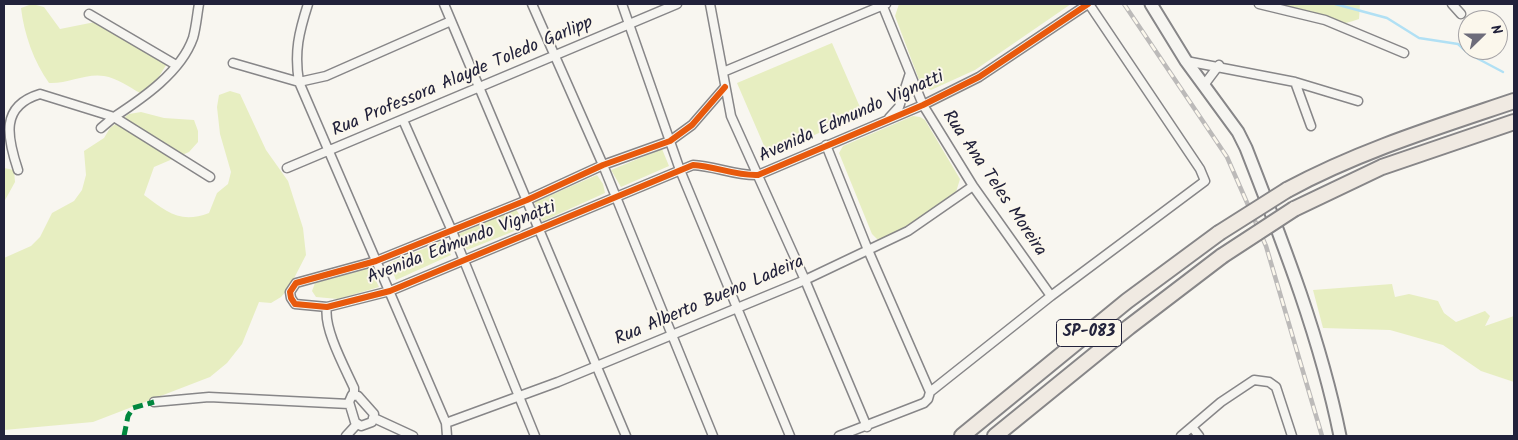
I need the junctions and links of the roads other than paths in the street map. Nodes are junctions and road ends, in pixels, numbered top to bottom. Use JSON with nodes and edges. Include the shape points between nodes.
{"nodes":[{"id":1,"x":199,"y":4,"type":"edge"},
{"id":2,"x":308,"y":4,"type":"edge"},
{"id":3,"x":444,"y":4,"type":"edge"},
{"id":4,"x":532,"y":4,"type":"edge"},
{"id":5,"x":622,"y":4,"type":"edge"},
{"id":6,"x":678,"y":4,"type":"edge"},
{"id":7,"x":710,"y":4,"type":"edge"},
{"id":8,"x":883,"y":4,"type":"edge"},
{"id":9,"x":1089,"y":4,"type":"edge"},
{"id":10,"x":1151,"y":4,"type":"edge"},
{"id":11,"x":1259,"y":4,"type":"edge"},
{"id":12,"x":90,"y":14,"type":"dead end"},
{"id":13,"x":451,"y":21,"type":"junction"},
{"id":14,"x":630,"y":24,"type":"junction"},
{"id":15,"x":1404,"y":53,"type":"dead end"},
{"id":16,"x":555,"y":56,"type":"junction"},
{"id":17,"x":1186,"y":61,"type":"junction"},
{"id":18,"x":233,"y":63,"type":"dead end"},
{"id":19,"x":1219,"y":65,"type":"junction"},
{"id":20,"x":176,"y":66,"type":"junction"},
{"id":21,"x":723,"y":72,"type":"junction"},
{"id":22,"x":910,"y":73,"type":"junction"},
{"id":23,"x":298,"y":82,"type":"junction"},
{"id":24,"x":1296,"y":82,"type":"junction"},
{"id":25,"x":1204,"y":85,"type":"junction"},
{"id":26,"x":479,"y":87,"type":"junction"},
{"id":27,"x":724,"y":87,"type":"junction"},
{"id":28,"x":1358,"y":101,"type":"dead end"},
{"id":29,"x":1514,"y":101,"type":"edge"},
{"id":30,"x":923,"y":105,"type":"junction"},
{"id":31,"x":114,"y":117,"type":"junction"},
{"id":32,"x":889,"y":119,"type":"junction"},
{"id":33,"x":403,"y":120,"type":"junction"},
{"id":34,"x":1514,"y":122,"type":"edge"},
{"id":35,"x":1311,"y":126,"type":"dead end"},
{"id":36,"x":101,"y":128,"type":"dead end"},
{"id":37,"x":670,"y":141,"type":"junction"},
{"id":38,"x":826,"y":145,"type":"junction"},
{"id":39,"x":328,"y":151,"type":"junction"},
{"id":40,"x":603,"y":165,"type":"junction"},
{"id":41,"x":287,"y":168,"type":"dead end"},
{"id":42,"x":18,"y":170,"type":"dead end"},
{"id":43,"x":680,"y":170,"type":"junction"},
{"id":44,"x":758,"y":175,"type":"junction"},
{"id":45,"x":210,"y":177,"type":"dead end"},
{"id":46,"x":973,"y":186,"type":"junction"},
{"id":47,"x":615,"y":198,"type":"junction"},
{"id":48,"x":527,"y":200,"type":"junction"},
{"id":49,"x":539,"y":230,"type":"junction"},
{"id":50,"x":452,"y":231,"type":"junction"},
{"id":51,"x":868,"y":250,"type":"junction"},
{"id":52,"x":376,"y":261,"type":"junction"},
{"id":53,"x":464,"y":262,"type":"junction"},
{"id":54,"x":805,"y":280,"type":"junction"},
{"id":55,"x":390,"y":291,"type":"junction"},
{"id":56,"x":1051,"y":296,"type":"junction"},
{"id":57,"x":327,"y":306,"type":"junction"},
{"id":58,"x":738,"y":307,"type":"junction"},
{"id":59,"x":671,"y":334,"type":"junction"},
{"id":60,"x":596,"y":366,"type":"junction"},
{"id":61,"x":930,"y":392,"type":"junction"},
{"id":62,"x":354,"y":395,"type":"junction"},
{"id":63,"x":520,"y":395,"type":"junction"},
{"id":64,"x":154,"y":402,"type":"dead end"},
{"id":65,"x":349,"y":404,"type":"junction"},
{"id":66,"x":374,"y":418,"type":"junction"},
{"id":67,"x":446,"y":423,"type":"junction"},
{"id":68,"x":357,"y":424,"type":"junction"},
{"id":69,"x":867,"y":427,"type":"junction"},
{"id":70,"x":1192,"y":427,"type":"junction"},
{"id":71,"x":346,"y":436,"type":"edge"},
{"id":72,"x":413,"y":436,"type":"edge"},
{"id":73,"x":447,"y":436,"type":"edge"},
{"id":74,"x":535,"y":436,"type":"edge"},
{"id":75,"x":626,"y":436,"type":"edge"},
{"id":76,"x":713,"y":436,"type":"edge"},
{"id":77,"x":790,"y":436,"type":"edge"},
{"id":78,"x":839,"y":436,"type":"edge"},
{"id":79,"x":962,"y":436,"type":"edge"},
{"id":80,"x":995,"y":436,"type":"edge"},
{"id":81,"x":1181,"y":436,"type":"edge"},
{"id":82,"x":1199,"y":436,"type":"edge"},
{"id":83,"x":1292,"y":436,"type":"edge"},
{"id":84,"x":1340,"y":436,"type":"edge"}],
"edges":[{"from":1,"to":20,"type":"street","via":[[193,37],[186,55]]},
{"from":2,"to":23,"type":"street","via":[[299,31],[295,59]]},
{"from":3,"to":13,"type":"street"},
{"from":4,"to":16,"type":"street"},
{"from":5,"to":14,"type":"street"},
{"from":6,"to":14,"type":"street","name":"Rua Professora Alayde Toledo Garlipp"},
{"from":7,"to":21,"type":"street"},
{"from":8,"to":21,"type":"street"},
{"from":8,"to":22,"type":"street","name":"Rua Ana Teles Moreira"},
{"from":9,"to":30,"type":"street","name":"Avenida Edmundo Vignatti","via":[[979,78]]},
{"from":9,"to":56,"type":"street","via":[[1205,181]]},
{"from":10,"to":17,"type":"street"},
{"from":11,"to":15,"type":"street","via":[[1325,20]]},
{"from":12,"to":20,"type":"street"},
{"from":13,"to":23,"type":"street","via":[[326,76]]},
{"from":13,"to":26,"type":"street"},
{"from":14,"to":16,"type":"street","name":"Rua Professora Alayde Toledo Garlipp"},
{"from":14,"to":37,"type":"street"},
{"from":16,"to":26,"type":"street","name":"Rua Professora Alayde Toledo Garlipp"},
{"from":16,"to":40,"type":"street"},
{"from":17,"to":19,"type":"street"},
{"from":17,"to":25,"type":"street"},
{"from":18,"to":23,"type":"street"},
{"from":19,"to":24,"type":"street"},
{"from":19,"to":25,"type":"street"},
{"from":20,"to":31,"type":"street"},
{"from":21,"to":27,"type":"street"},
{"from":22,"to":30,"type":"street","name":"Rua Ana Teles Moreira"},
{"from":22,"to":32,"type":"street","via":[[899,107]]},
{"from":23,"to":39,"type":"street"},
{"from":24,"to":28,"type":"street"},
{"from":24,"to":35,"type":"street"},
{"from":25,"to":84,"type":"street","via":[[1246,148],[1293,268],[1327,376]]},
{"from":26,"to":33,"type":"street","name":"Rua Professora Alayde Toledo Garlipp"},
{"from":26,"to":48,"type":"street"},
{"from":27,"to":37,"type":"street","name":"Avenida Edmundo Vignatti","via":[[692,124]]},
{"from":27,"to":44,"type":"street","via":[[731,116]]},
{"from":29,"to":79,"type":"highway","number":"SP-083","bridge":true,"via":[[1383,146],[1287,190],[1219,233],[1127,301]]},
{"from":30,"to":32,"type":"street","name":"Avenida Edmundo Vignatti"},
{"from":30,"to":46,"type":"street","name":"Rua Ana Teles Moreira"},
{"from":31,"to":36,"type":"street"},
{"from":31,"to":42,"type":"street","via":[[51,96],[32,96],[14,108],[8,119],[9,138]]},
{"from":31,"to":45,"type":"street"},
{"from":32,"to":38,"type":"street","name":"Avenida Edmundo Vignatti"},
{"from":33,"to":39,"type":"street","name":"Rua Professora Alayde Toledo Garlipp"},
{"from":33,"to":50,"type":"street"},
{"from":34,"to":80,"type":"highway","number":"SP-083","bridge":true,"via":[[1382,167],[1294,209],[1222,256],[1128,327]]},
{"from":37,"to":40,"type":"street","name":"Avenida Edmundo Vignatti"},
{"from":37,"to":43,"type":"street"},
{"from":38,"to":44,"type":"street","name":"Avenida Edmundo Vignatti"},
{"from":38,"to":51,"type":"street"},
{"from":39,"to":41,"type":"street","name":"Rua Professora Alayde Toledo Garlipp"},
{"from":39,"to":52,"type":"street"},
{"from":40,"to":47,"type":"street"},
{"from":40,"to":48,"type":"street","name":"Avenida Edmundo Vignatti"},
{"from":43,"to":44,"type":"street","name":"Avenida Edmundo Vignatti","via":[[705,165],[739,175]]},
{"from":43,"to":47,"type":"street","name":"Avenida Edmundo Vignatti"},
{"from":43,"to":58,"type":"street"},
{"from":44,"to":54,"type":"street"},
{"from":46,"to":51,"type":"street","name":"Rua Alberto Bueno Ladeira","via":[[908,231]]},
{"from":46,"to":56,"type":"street","name":"Rua Ana Teles Moreira"},
{"from":47,"to":49,"type":"street","name":"Avenida Edmundo Vignatti"},
{"from":47,"to":59,"type":"street"},
{"from":48,"to":49,"type":"street"},
{"from":48,"to":50,"type":"street","name":"Avenida Edmundo Vignatti"},
{"from":49,"to":53,"type":"street","name":"Avenida Edmundo Vignatti"},
{"from":49,"to":60,"type":"street"},
{"from":50,"to":52,"type":"street","name":"Avenida Edmundo Vignatti"},
{"from":50,"to":53,"type":"street"},
{"from":51,"to":54,"type":"street","name":"Rua Alberto Bueno Ladeira"},
{"from":51,"to":61,"type":"street"},
{"from":52,"to":55,"type":"street"},
{"from":52,"to":57,"type":"street","name":"Avenida Edmundo Vignatti","via":[[299,282],[291,288],[290,295],[295,304]]},
{"from":53,"to":55,"type":"street","name":"Avenida Edmundo Vignatti"},
{"from":53,"to":63,"type":"street"},
{"from":54,"to":58,"type":"street","name":"Rua Alberto Bueno Ladeira"},
{"from":54,"to":69,"type":"street"},
{"from":55,"to":57,"type":"street","name":"Avenida Edmundo Vignatti"},
{"from":55,"to":67,"type":"street"},
{"from":56,"to":61,"type":"street"},
{"from":57,"to":62,"type":"street","via":[[333,338]]},
{"from":58,"to":59,"type":"street","name":"Rua Alberto Bueno Ladeira"},
{"from":58,"to":77,"type":"street"},
{"from":59,"to":60,"type":"street","name":"Rua Alberto Bueno Ladeira"},
{"from":59,"to":76,"type":"street"},
{"from":60,"to":63,"type":"street","name":"Rua Alberto Bueno Ladeira"},
{"from":60,"to":75,"type":"street"},
{"from":61,"to":69,"type":"street","via":[[924,403]]},
{"from":62,"to":65,"type":"street"},
{"from":62,"to":66,"type":"street","via":[[374,414]]},
{"from":63,"to":67,"type":"street","name":"Rua Alberto Bueno Ladeira"},
{"from":63,"to":74,"type":"street"},
{"from":64,"to":65,"type":"street","via":[[209,397]]},
{"from":65,"to":68,"type":"street"},
{"from":66,"to":68,"type":"street","via":[[364,426]]},
{"from":66,"to":72,"type":"street"},
{"from":67,"to":73,"type":"street"},
{"from":68,"to":71,"type":"street"},
{"from":69,"to":78,"type":"street"},
{"from":70,"to":81,"type":"street"},
{"from":70,"to":82,"type":"street"},
{"from":70,"to":83,"type":"street","via":[[1254,380],[1269,382],[1276,388]]}]}
